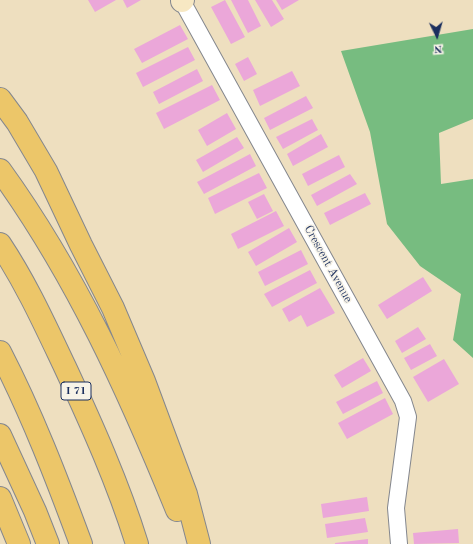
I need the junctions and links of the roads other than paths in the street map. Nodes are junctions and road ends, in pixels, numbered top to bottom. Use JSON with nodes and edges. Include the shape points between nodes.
{"nodes":[{"id":1,"x":182,"y":0,"type":"edge"},
{"id":2,"x":0,"y":99,"type":"edge"},
{"id":3,"x":0,"y":170,"type":"edge"},
{"id":4,"x":0,"y":244,"type":"edge"},
{"id":5,"x":0,"y":352,"type":"edge"},
{"id":6,"x":0,"y":435,"type":"edge"},
{"id":7,"x":0,"y":498,"type":"edge"},
{"id":8,"x":19,"y":544,"type":"edge"},
{"id":9,"x":48,"y":544,"type":"edge"},
{"id":10,"x":81,"y":544,"type":"edge"},
{"id":11,"x":137,"y":544,"type":"edge"},
{"id":12,"x":190,"y":544,"type":"edge"},
{"id":13,"x":199,"y":544,"type":"edge"},
{"id":14,"x":399,"y":544,"type":"edge"}],
"edges":[{"from":1,"to":14,"type":"street","name":"Crescent Avenue","via":[[403,401],[408,417],[396,508]]},
{"from":2,"to":13,"type":"highway","via":[[46,171],[113,308],[144,381],[186,494]]},
{"from":3,"to":12,"type":"highway","via":[[33,217],[108,350]]},
{"from":4,"to":11,"type":"highway","number":"I 71","via":[[42,318],[83,406],[112,473]]},
{"from":5,"to":10,"type":"highway","via":[[21,393],[53,468]]},
{"from":6,"to":9,"type":"highway"},
{"from":7,"to":8,"type":"highway"}]}
